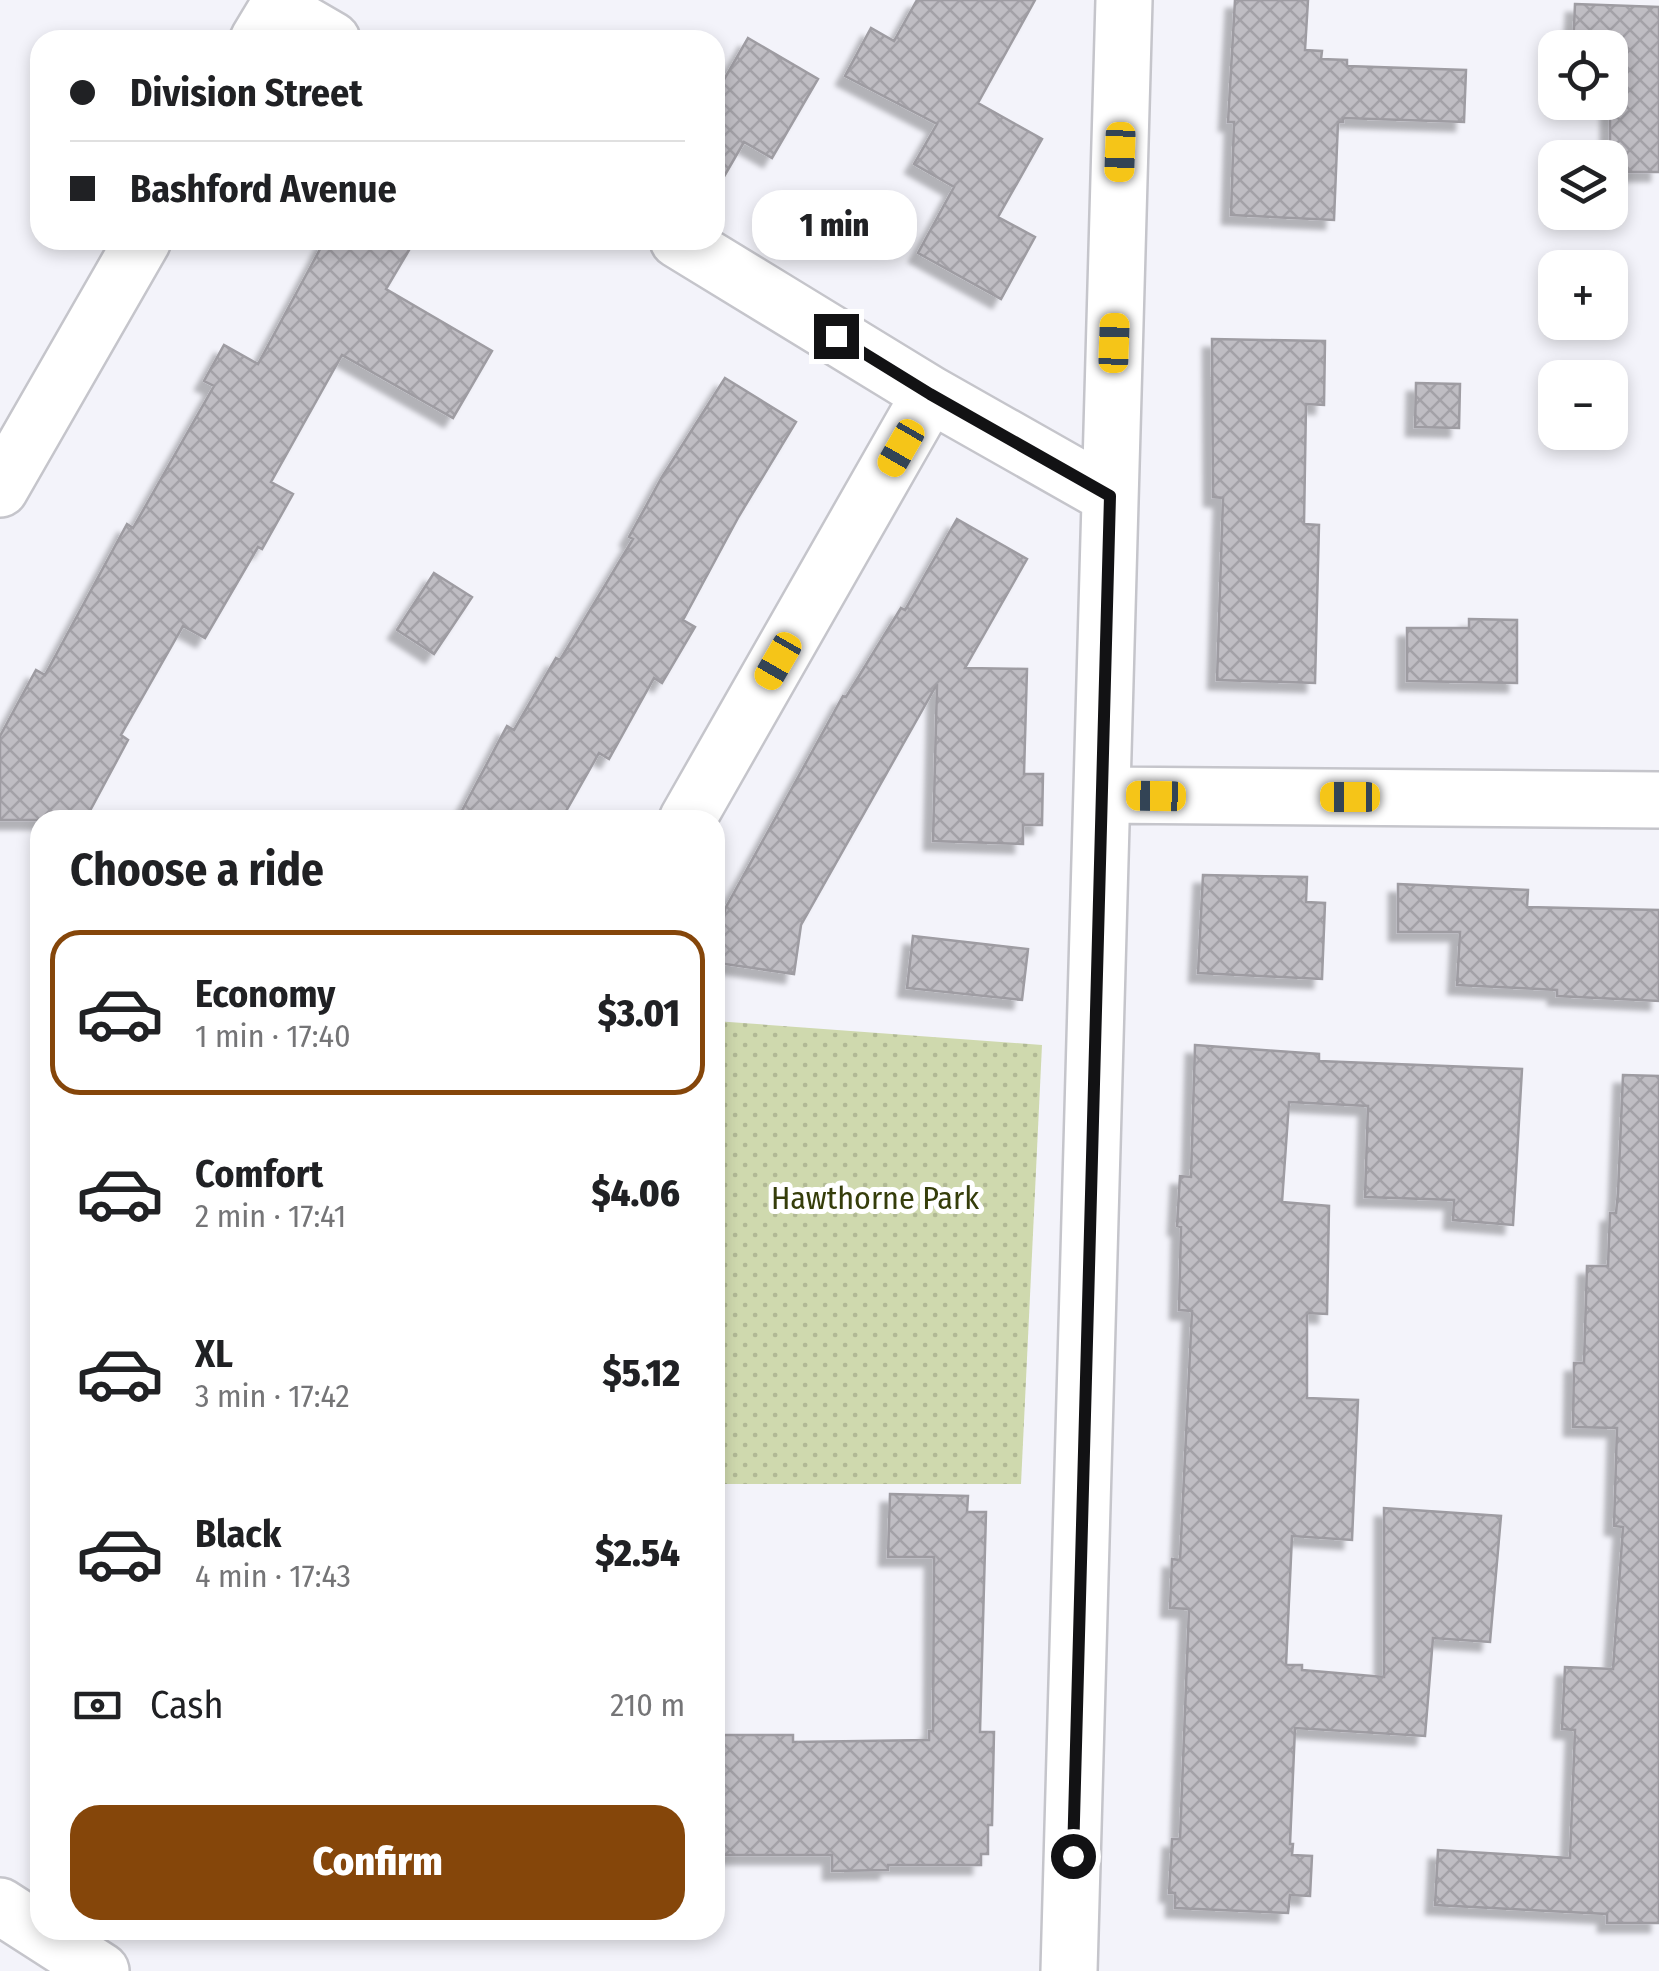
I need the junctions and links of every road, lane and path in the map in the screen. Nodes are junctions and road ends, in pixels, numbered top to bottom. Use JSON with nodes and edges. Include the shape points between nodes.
{"nodes":[{"id":1,"x":1124,"y":0,"type":"edge"},
{"id":2,"x":272,"y":16,"type":"edge"},
{"id":3,"x":307,"y":30,"type":"edge"},
{"id":4,"x":136,"y":250,"type":"edge"},
{"id":5,"x":694,"y":250,"type":"edge"},
{"id":6,"x":930,"y":394,"type":"junction"},
{"id":7,"x":0,"y":489,"type":"edge"},
{"id":8,"x":1110,"y":496,"type":"junction"},
{"id":9,"x":1102,"y":795,"type":"junction"},
{"id":10,"x":1659,"y":800,"type":"edge"},
{"id":11,"x":693,"y":810,"type":"edge"},
{"id":12,"x":0,"y":1906,"type":"edge"},
{"id":13,"x":30,"y":1936,"type":"edge"},
{"id":14,"x":40,"y":1946,"type":"edge"},
{"id":15,"x":101,"y":1971,"type":"edge"},
{"id":16,"x":1070,"y":1971,"type":"edge"}],
"edges":[{"from":1,"to":8,"type":"street"},
{"from":2,"to":3,"type":"street"},
{"from":4,"to":7,"type":"street"},
{"from":5,"to":6,"type":"street"},
{"from":6,"to":8,"type":"street"},
{"from":6,"to":11,"type":"street"},
{"from":8,"to":9,"type":"street"},
{"from":9,"to":10,"type":"street"},
{"from":9,"to":16,"type":"street"},
{"from":12,"to":13,"type":"street"},
{"from":14,"to":15,"type":"street"}]}
